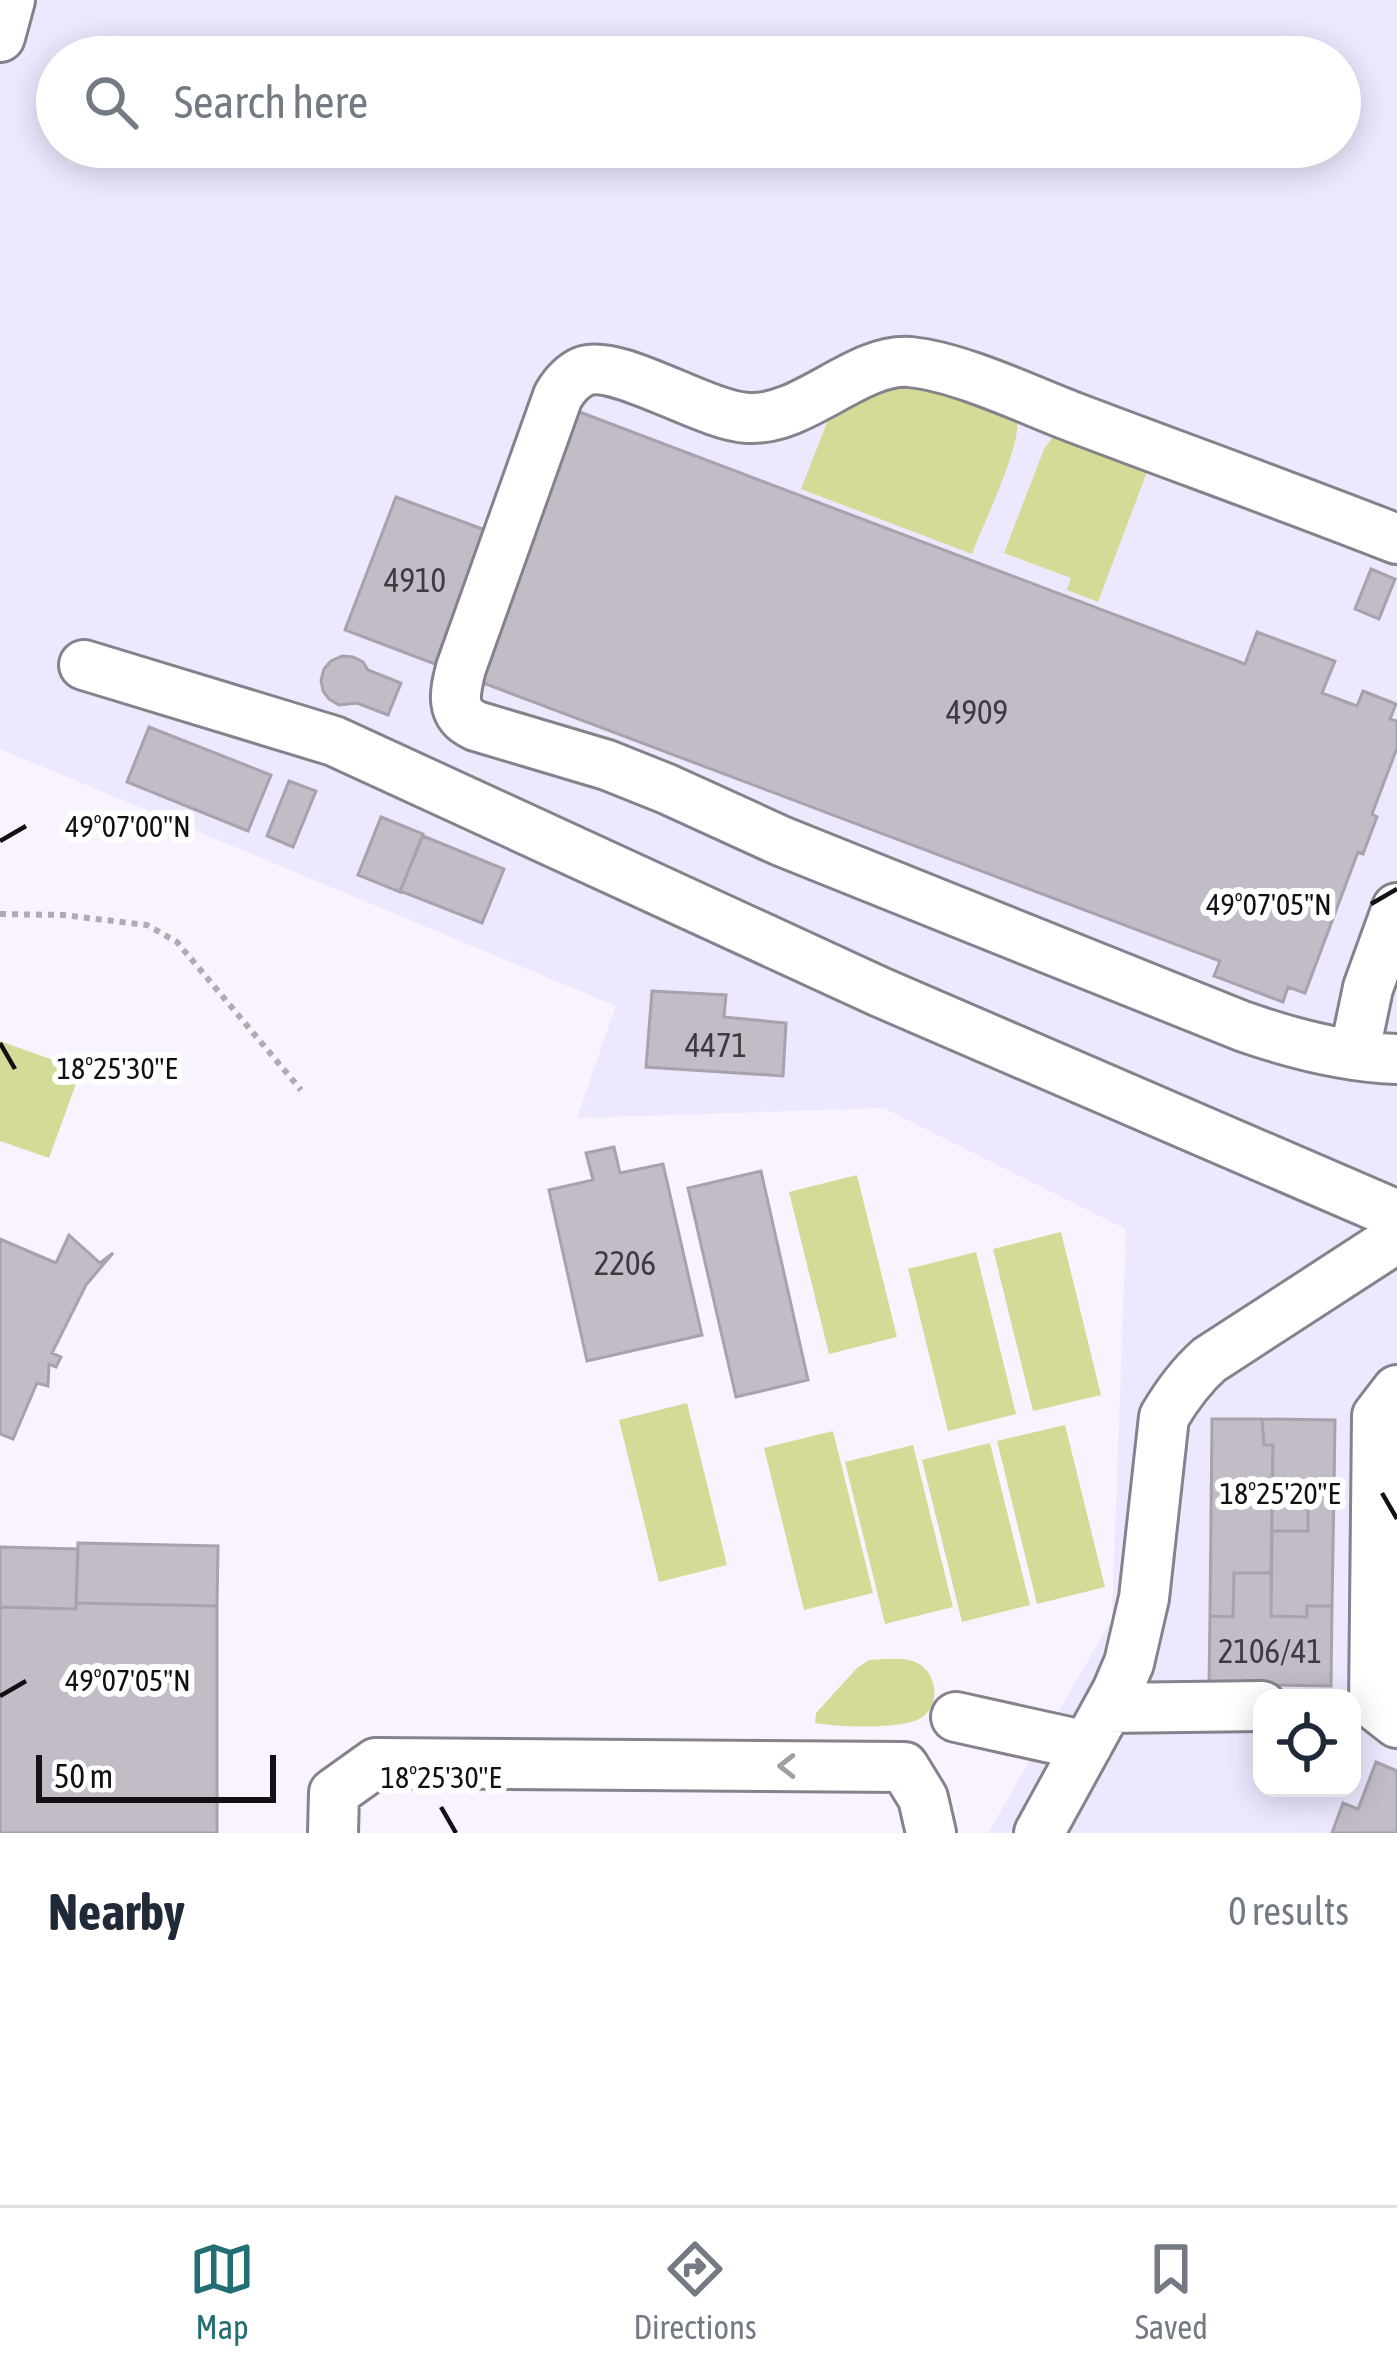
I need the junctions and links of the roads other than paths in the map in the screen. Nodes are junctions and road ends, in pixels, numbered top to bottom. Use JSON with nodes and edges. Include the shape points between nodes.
{"nodes":[{"id":1,"x":10,"y":0,"type":"edge"},
{"id":2,"x":0,"y":37,"type":"edge"},
{"id":3,"x":1397,"y":538,"type":"edge"},
{"id":4,"x":84,"y":665,"type":"dead end"},
{"id":5,"x":1397,"y":908,"type":"edge"},
{"id":6,"x":1379,"y":1063,"type":"edge"},
{"id":7,"x":1397,"y":1215,"type":"edge"},
{"id":8,"x":1397,"y":1238,"type":"edge"},
{"id":9,"x":1397,"y":1390,"type":"edge"},
{"id":10,"x":1253,"y":1707,"type":"edge"},
{"id":11,"x":1374,"y":1711,"type":"edge"},
{"id":12,"x":956,"y":1718,"type":"dead end"},
{"id":13,"x":1097,"y":1727,"type":"junction"},
{"id":14,"x":333,"y":1833,"type":"edge"},
{"id":15,"x":931,"y":1833,"type":"edge"},
{"id":16,"x":1039,"y":1833,"type":"edge"}],
"edges":[{"from":1,"to":2,"type":"lane"},
{"from":3,"to":6,"type":"lane","via":[[924,365],[882,366],[779,414],[747,418],[593,370],[573,377],[558,396],[454,700],[460,717],[476,726],[667,788],[1243,1026]]},
{"from":4,"to":7,"type":"lane","via":[[334,741],[880,992]]},
{"from":5,"to":6,"type":"lane","via":[[1368,988]]},
{"from":8,"to":13,"type":"lane","via":[[1209,1360],[1174,1399],[1164,1417],[1137,1636]]},
{"from":9,"to":11,"type":"lane","via":[[1376,1416]]},
{"from":10,"to":13,"type":"lane"},
{"from":12,"to":13,"type":"lane"},
{"from":13,"to":16,"type":"lane"},
{"from":15,"to":14,"type":"lane","one_way":true,"via":[[904,1767],[376,1763],[334,1793]]}]}
